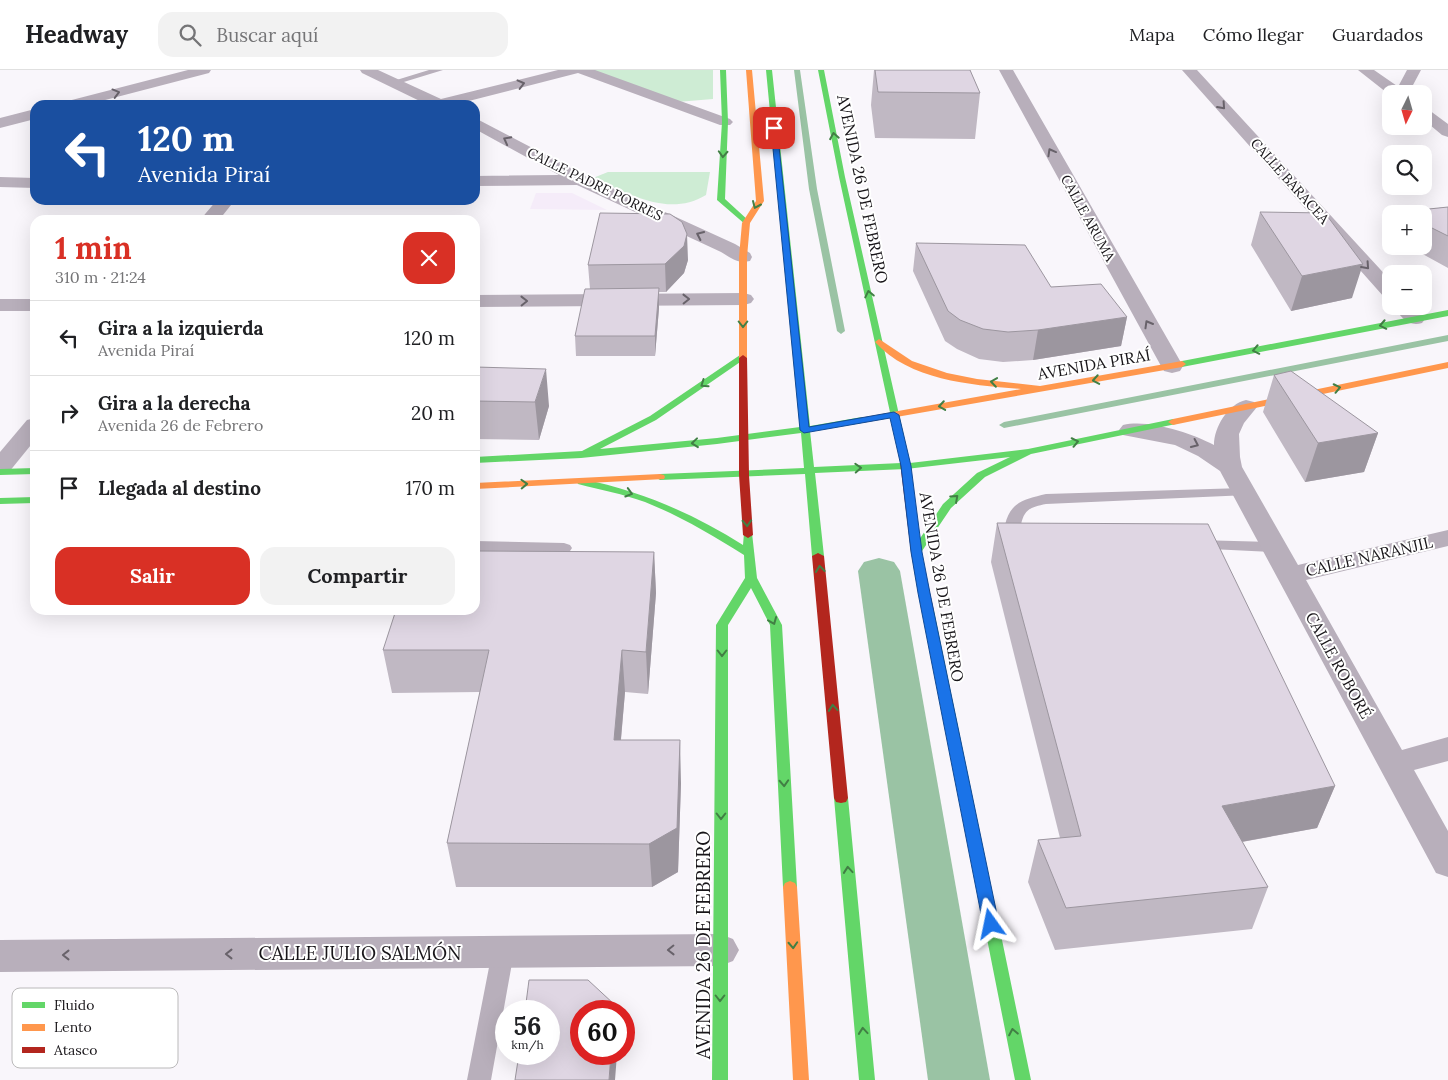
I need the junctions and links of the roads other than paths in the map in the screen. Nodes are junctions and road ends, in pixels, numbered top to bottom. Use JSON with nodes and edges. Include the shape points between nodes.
{"nodes":[{"id":1,"x":204,"y":70,"type":"edge"},
{"id":2,"x":367,"y":70,"type":"edge"},
{"id":3,"x":439,"y":70,"type":"edge"},
{"id":4,"x":575,"y":70,"type":"edge"},
{"id":5,"x":582,"y":70,"type":"edge"},
{"id":6,"x":723,"y":70,"type":"edge"},
{"id":7,"x":769,"y":70,"type":"edge"},
{"id":8,"x":821,"y":70,"type":"edge"},
{"id":9,"x":1006,"y":70,"type":"edge"},
{"id":10,"x":1189,"y":70,"type":"edge"},
{"id":11,"x":1365,"y":70,"type":"edge"},
{"id":12,"x":1414,"y":70,"type":"edge"},
{"id":13,"x":750,"y":75,"type":"edge"},
{"id":14,"x":394,"y":82,"type":"junction"},
{"id":15,"x":1386,"y":85,"type":"edge"},
{"id":16,"x":1406,"y":85,"type":"edge"},
{"id":17,"x":88,"y":100,"type":"edge"},
{"id":18,"x":429,"y":100,"type":"edge"},
{"id":19,"x":458,"y":100,"type":"edge"},
{"id":20,"x":725,"y":105,"type":"junction"},
{"id":21,"x":30,"y":115,"type":"edge"},
{"id":22,"x":1432,"y":119,"type":"edge"},
{"id":23,"x":725,"y":122,"type":"junction"},
{"id":24,"x":0,"y":123,"type":"edge"},
{"id":25,"x":480,"y":126,"type":"edge"},
{"id":26,"x":1448,"y":132,"type":"edge"},
{"id":27,"x":580,"y":180,"type":"junction"},
{"id":28,"x":480,"y":181,"type":"edge"},
{"id":29,"x":0,"y":182,"type":"edge"},
{"id":30,"x":30,"y":183,"type":"edge"},
{"id":31,"x":222,"y":205,"type":"edge"},
{"id":32,"x":213,"y":215,"type":"edge"},
{"id":33,"x":746,"y":222,"type":"junction"},
{"id":34,"x":743,"y":257,"type":"junction"},
{"id":35,"x":1382,"y":283,"type":"edge"},
{"id":36,"x":744,"y":298,"type":"junction"},
{"id":37,"x":480,"y":301,"type":"edge"},
{"id":38,"x":0,"y":305,"type":"edge"},
{"id":39,"x":30,"y":305,"type":"edge"},
{"id":40,"x":1432,"y":313,"type":"edge"},
{"id":41,"x":1448,"y":313,"type":"edge"},
{"id":42,"x":1400,"y":315,"type":"edge"},
{"id":43,"x":879,"y":342,"type":"junction"},
{"id":44,"x":743,"y":356,"type":"junction"},
{"id":45,"x":1448,"y":365,"type":"edge"},
{"id":46,"x":1172,"y":366,"type":"junction"},
{"id":47,"x":1042,"y":389,"type":"junction"},
{"id":48,"x":1246,"y":407,"type":"junction"},
{"id":49,"x":894,"y":415,"type":"junction"},
{"id":50,"x":804,"y":430,"type":"junction"},
{"id":51,"x":1131,"y":430,"type":"junction"},
{"id":52,"x":30,"y":432,"type":"edge"},
{"id":53,"x":744,"y":438,"type":"junction"},
{"id":54,"x":1028,"y":452,"type":"junction"},
{"id":55,"x":581,"y":455,"type":"junction"},
{"id":56,"x":480,"y":460,"type":"edge"},
{"id":57,"x":0,"y":466,"type":"edge"},
{"id":58,"x":906,"y":466,"type":"junction"},
{"id":59,"x":30,"y":471,"type":"edge"},
{"id":60,"x":810,"y":471,"type":"junction"},
{"id":61,"x":0,"y":472,"type":"edge"},
{"id":62,"x":744,"y":475,"type":"junction"},
{"id":63,"x":1237,"y":479,"type":"junction"},
{"id":64,"x":582,"y":482,"type":"junction"},
{"id":65,"x":480,"y":486,"type":"edge"},
{"id":66,"x":30,"y":500,"type":"edge"},
{"id":67,"x":0,"y":501,"type":"edge"},
{"id":68,"x":1448,"y":538,"type":"edge"},
{"id":69,"x":1038,"y":543,"type":"edge"},
{"id":70,"x":1186,"y":545,"type":"edge"},
{"id":71,"x":480,"y":546,"type":"edge"},
{"id":72,"x":1274,"y":546,"type":"junction"},
{"id":73,"x":564,"y":548,"type":"dead end"},
{"id":74,"x":916,"y":552,"type":"junction"},
{"id":75,"x":749,"y":553,"type":"junction"},
{"id":76,"x":1290,"y":575,"type":"junction"},
{"id":77,"x":751,"y":578,"type":"junction"},
{"id":78,"x":1448,"y":749,"type":"edge"},
{"id":79,"x":1394,"y":764,"type":"junction"},
{"id":80,"x":1448,"y":863,"type":"edge"},
{"id":81,"x":720,"y":950,"type":"junction"},
{"id":82,"x":503,"y":952,"type":"junction"},
{"id":83,"x":0,"y":956,"type":"edge"},
{"id":84,"x":479,"y":1080,"type":"edge"},
{"id":85,"x":720,"y":1080,"type":"edge"},
{"id":86,"x":800,"y":1080,"type":"edge"},
{"id":87,"x":868,"y":1080,"type":"edge"},
{"id":88,"x":1023,"y":1080,"type":"edge"}],
"edges":[{"from":17,"to":1,"type":"street","one_way":true},
{"from":2,"to":14,"type":"street"},
{"from":3,"to":14,"type":"lane"},
{"from":19,"to":4,"type":"street","one_way":true},
{"from":5,"to":23,"type":"street"},
{"from":6,"to":20,"type":"main road"},
{"from":7,"to":50,"type":"main road"},
{"from":43,"to":8,"type":"main road","name":"AVENIDA 26 DE FEBRERO","one_way":true},
{"from":46,"to":9,"type":"street","name":"CALLE ARUMA","one_way":true},
{"from":10,"to":35,"type":"street","name":"CALLE BARACEA","one_way":true},
{"from":11,"to":15,"type":"street"},
{"from":12,"to":16,"type":"street"},
{"from":13,"to":20,"type":"main road"},
{"from":13,"to":33,"type":"main road","one_way":true,"via":[[760,201]]},
{"from":14,"to":18,"type":"street"},
{"from":20,"to":23,"type":"main road"},
{"from":21,"to":24,"type":"street"},
{"from":22,"to":26,"type":"street"},
{"from":23,"to":33,"type":"main road","one_way":true,"via":[[721,200]]},
{"from":27,"to":25,"type":"street","name":"CALLE PADRE PORRES","one_way":true},
{"from":27,"to":28,"type":"street"},
{"from":34,"to":27,"type":"street","name":"CALLE PADRE PORRES","one_way":true},
{"from":29,"to":30,"type":"street"},
{"from":31,"to":32,"type":"street"},
{"from":33,"to":34,"type":"main road"},
{"from":34,"to":36,"type":"main road"},
{"from":37,"to":36,"type":"street","one_way":true},
{"from":36,"to":44,"type":"main road","one_way":true},
{"from":38,"to":39,"type":"street"},
{"from":40,"to":41,"type":"main road","name":"AVENIDA PIRAÍ"},
{"from":42,"to":46,"type":"main road","name":"AVENIDA PIRAÍ","one_way":true},
{"from":47,"to":43,"type":"main road","one_way":true,"via":[[938,373],[902,359]]},
{"from":43,"to":49,"type":"main road","name":"AVENIDA 26 DE FEBRERO"},
{"from":44,"to":53,"type":"main road"},
{"from":44,"to":55,"type":"main road","one_way":true,"via":[[653,418]]},
{"from":48,"to":45,"type":"main road","one_way":true},
{"from":46,"to":47,"type":"main road","name":"AVENIDA PIRAÍ","one_way":true},
{"from":47,"to":49,"type":"main road","name":"AVENIDA PIRAÍ","one_way":true},
{"from":48,"to":51,"type":"main road"},
{"from":48,"to":63,"type":"street","name":"CALLE ROBORÉ","via":[[1233,419],[1226,433],[1225,449]]},
{"from":49,"to":50,"type":"main road","name":"AVENIDA PIRAÍ"},
{"from":49,"to":58,"type":"main road","name":"AVENIDA 26 DE FEBRERO"},
{"from":50,"to":53,"type":"main road","name":"AVENIDA PIRAÍ"},
{"from":50,"to":60,"type":"main road"},
{"from":54,"to":51,"type":"main road","one_way":true},
{"from":51,"to":63,"type":"street","name":"CALLE ROBORÉ","one_way":true,"via":[[1160,433],[1212,452]]},
{"from":52,"to":57,"type":"street"},
{"from":53,"to":55,"type":"main road","name":"AVENIDA PIRAÍ","one_way":true},
{"from":53,"to":62,"type":"main road"},
{"from":54,"to":58,"type":"main road"},
{"from":74,"to":54,"type":"main road","one_way":true,"via":[[947,506],[981,475]]},
{"from":55,"to":56,"type":"main road","name":"AVENIDA PIRAÍ"},
{"from":60,"to":58,"type":"main road","one_way":true},
{"from":58,"to":74,"type":"main road","name":"AVENIDA 26 DE FEBRERO"},
{"from":59,"to":61,"type":"main road"},
{"from":60,"to":62,"type":"main road"},
{"from":87,"to":60,"type":"main road","one_way":true},
{"from":62,"to":64,"type":"main road"},
{"from":62,"to":75,"type":"main road","one_way":true},
{"from":63,"to":69,"type":"lane","via":[[1024,503],[1014,514],[1012,525],[1020,537]]},
{"from":63,"to":72,"type":"street","name":"CALLE ROBORÉ"},
{"from":65,"to":64,"type":"main road","one_way":true},
{"from":64,"to":75,"type":"main road","one_way":true,"via":[[630,492],[672,508]]},
{"from":66,"to":67,"type":"main road"},
{"from":68,"to":76,"type":"street","name":"CALLE NARANJIL"},
{"from":70,"to":72,"type":"lane"},
{"from":71,"to":73,"type":"lane"},
{"from":72,"to":76,"type":"street","name":"CALLE ROBORÉ"},
{"from":88,"to":74,"type":"main road","name":"AVENIDA 26 DE FEBRERO","one_way":true},
{"from":75,"to":77,"type":"main road"},
{"from":76,"to":79,"type":"street","name":"CALLE ROBORÉ"},
{"from":77,"to":81,"type":"main road","name":"AVENIDA 26 DE FEBRERO","one_way":true,"via":[[722,625]]},
{"from":77,"to":86,"type":"main road","one_way":true,"via":[[776,625]]},
{"from":78,"to":79,"type":"street"},
{"from":79,"to":80,"type":"street","name":"CALLE ROBORÉ"},
{"from":81,"to":82,"type":"street","name":"CALLE JULIO SALMÓN","one_way":true},
{"from":81,"to":85,"type":"main road","name":"AVENIDA 26 DE FEBRERO","one_way":true},
{"from":82,"to":83,"type":"street","name":"CALLE JULIO SALMÓN","one_way":true},
{"from":82,"to":84,"type":"lane"}]}
